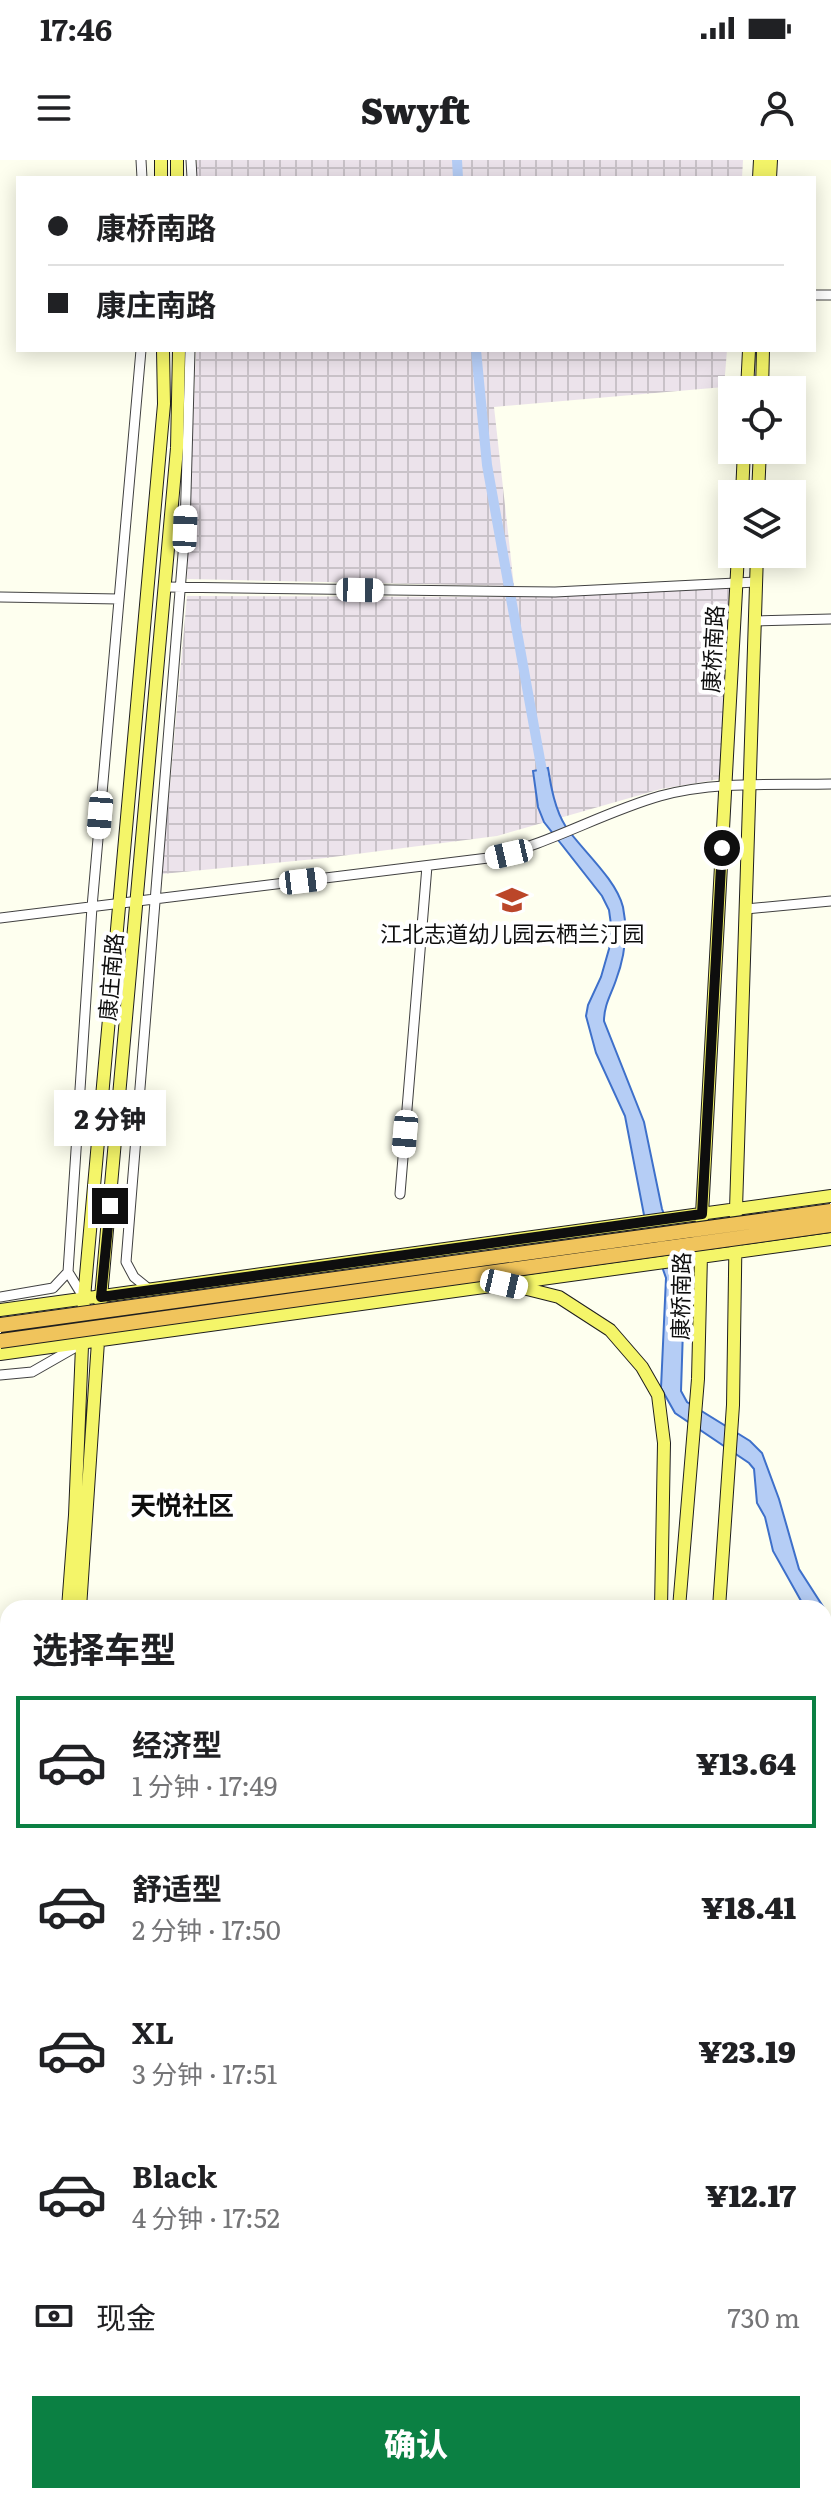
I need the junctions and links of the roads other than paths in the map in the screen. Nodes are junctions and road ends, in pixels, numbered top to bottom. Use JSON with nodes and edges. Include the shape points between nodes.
{"nodes":[{"id":1,"x":141,"y":352,"type":"edge"},
{"id":2,"x":163,"y":352,"type":"edge"},
{"id":3,"x":179,"y":352,"type":"edge"},
{"id":4,"x":190,"y":352,"type":"edge"},
{"id":5,"x":749,"y":352,"type":"edge"},
{"id":6,"x":763,"y":352,"type":"edge"},
{"id":7,"x":748,"y":376,"type":"edge"},
{"id":8,"x":762,"y":376,"type":"edge"},
{"id":9,"x":738,"y":568,"type":"edge"},
{"id":10,"x":756,"y":568,"type":"edge"},
{"id":11,"x":737,"y":582,"type":"junction"},
{"id":12,"x":756,"y":582,"type":"junction"},
{"id":13,"x":166,"y":587,"type":"junction"},
{"id":14,"x":180,"y":588,"type":"junction"},
{"id":15,"x":0,"y":597,"type":"edge"},
{"id":16,"x":119,"y":599,"type":"junction"},
{"id":17,"x":831,"y":619,"type":"edge"},
{"id":18,"x":755,"y":621,"type":"junction"},
{"id":19,"x":831,"y":784,"type":"edge"},
{"id":20,"x":750,"y":786,"type":"junction"},
{"id":21,"x":725,"y":787,"type":"junction"},
{"id":22,"x":427,"y":866,"type":"junction"},
{"id":23,"x":156,"y":900,"type":"junction"},
{"id":24,"x":138,"y":901,"type":"junction"},
{"id":25,"x":831,"y":901,"type":"edge"},
{"id":26,"x":119,"y":903,"type":"junction"},
{"id":27,"x":92,"y":907,"type":"junction"},
{"id":28,"x":746,"y":909,"type":"junction"},
{"id":29,"x":0,"y":918,"type":"edge"},
{"id":30,"x":400,"y":1194,"type":"dead end"},
{"id":31,"x":831,"y":1196,"type":"edge"},
{"id":32,"x":736,"y":1209,"type":"junction"},
{"id":33,"x":831,"y":1211,"type":"edge"},
{"id":34,"x":702,"y":1214,"type":"junction"},
{"id":35,"x":831,"y":1225,"type":"edge"},
{"id":36,"x":831,"y":1239,"type":"edge"},
{"id":37,"x":737,"y":1251,"type":"junction"},
{"id":38,"x":703,"y":1256,"type":"junction"},
{"id":39,"x":68,"y":1272,"type":"junction"},
{"id":40,"x":504,"y":1284,"type":"junction"},
{"id":41,"x":150,"y":1290,"type":"junction"},
{"id":42,"x":0,"y":1297,"type":"edge"},
{"id":43,"x":101,"y":1297,"type":"junction"},
{"id":44,"x":84,"y":1298,"type":"junction"},
{"id":45,"x":0,"y":1310,"type":"edge"},
{"id":46,"x":0,"y":1325,"type":"edge"},
{"id":47,"x":0,"y":1341,"type":"edge"},
{"id":48,"x":98,"y":1342,"type":"junction"},
{"id":49,"x":83,"y":1344,"type":"junction"},
{"id":50,"x":0,"y":1354,"type":"edge"},
{"id":51,"x":0,"y":1375,"type":"edge"},
{"id":52,"x":69,"y":1600,"type":"edge"},
{"id":53,"x":81,"y":1600,"type":"edge"},
{"id":54,"x":661,"y":1600,"type":"edge"},
{"id":55,"x":680,"y":1600,"type":"edge"},
{"id":56,"x":720,"y":1600,"type":"edge"}],
"edges":[{"from":1,"to":16,"type":"street"},
{"from":2,"to":26,"type":"main road","name":"康庄南路","via":[[164,404]]},
{"from":3,"to":13,"type":"main road","name":"康庄南路"},
{"from":4,"to":14,"type":"street"},
{"from":5,"to":7,"type":"main road"},
{"from":6,"to":8,"type":"main road"},
{"from":9,"to":11,"type":"main road","name":"康桥南路"},
{"from":10,"to":12,"type":"main road","name":"康桥南路"},
{"from":11,"to":12,"type":"street"},
{"from":11,"to":14,"type":"street","via":[[518,592]]},
{"from":11,"to":21,"type":"main road","name":"康桥南路"},
{"from":12,"to":18,"type":"main road","name":"康桥南路"},
{"from":13,"to":14,"type":"street"},
{"from":13,"to":24,"type":"main road","name":"康庄南路"},
{"from":14,"to":23,"type":"street"},
{"from":15,"to":16,"type":"street"},
{"from":16,"to":27,"type":"street"},
{"from":17,"to":18,"type":"street"},
{"from":18,"to":20,"type":"main road","name":"康桥南路"},
{"from":19,"to":20,"type":"street"},
{"from":20,"to":21,"type":"street"},
{"from":20,"to":28,"type":"main road","name":"康桥南路"},
{"from":21,"to":22,"type":"street","via":[[660,796],[509,854]]},
{"from":21,"to":34,"type":"main road","name":"康桥南路"},
{"from":22,"to":23,"type":"street"},
{"from":22,"to":30,"type":"street"},
{"from":23,"to":24,"type":"street"},
{"from":23,"to":41,"type":"street","via":[[126,1262]]},
{"from":24,"to":26,"type":"street"},
{"from":24,"to":43,"type":"main road","name":"康庄南路"},
{"from":25,"to":28,"type":"street"},
{"from":26,"to":27,"type":"street"},
{"from":26,"to":44,"type":"main road","name":"康庄南路"},
{"from":27,"to":29,"type":"street"},
{"from":27,"to":39,"type":"street"},
{"from":28,"to":32,"type":"main road","name":"康桥南路"},
{"from":31,"to":32,"type":"main road"},
{"from":32,"to":34,"type":"main road"},
{"from":32,"to":37,"type":"main road","name":"康桥南路"},
{"from":33,"to":46,"type":"highway","bridge":true},
{"from":34,"to":38,"type":"main road","name":"康桥南路"},
{"from":34,"to":41,"type":"main road"},
{"from":35,"to":47,"type":"highway","bridge":true},
{"from":36,"to":37,"type":"main road"},
{"from":37,"to":38,"type":"main road"},
{"from":37,"to":56,"type":"main road","name":"康桥南路"},
{"from":38,"to":40,"type":"main road"},
{"from":38,"to":55,"type":"main road","name":"康桥南路","via":[[694,1452]]},
{"from":39,"to":42,"type":"street","via":[[53,1288]]},
{"from":39,"to":44,"type":"street"},
{"from":40,"to":48,"type":"main road"},
{"from":40,"to":54,"type":"main road","via":[[559,1297],[610,1330],[658,1395],[664,1443]]},
{"from":41,"to":43,"type":"main road"},
{"from":43,"to":44,"type":"main road"},
{"from":43,"to":48,"type":"main road","name":"康庄南路"},
{"from":44,"to":45,"type":"main road"},
{"from":44,"to":49,"type":"main road","name":"康庄南路"},
{"from":48,"to":49,"type":"main road"},
{"from":48,"to":53,"type":"main road","name":"康庄南路"},
{"from":49,"to":50,"type":"main road"},
{"from":49,"to":51,"type":"street","via":[[32,1372]]},
{"from":49,"to":52,"type":"main road","name":"康庄南路"}]}
